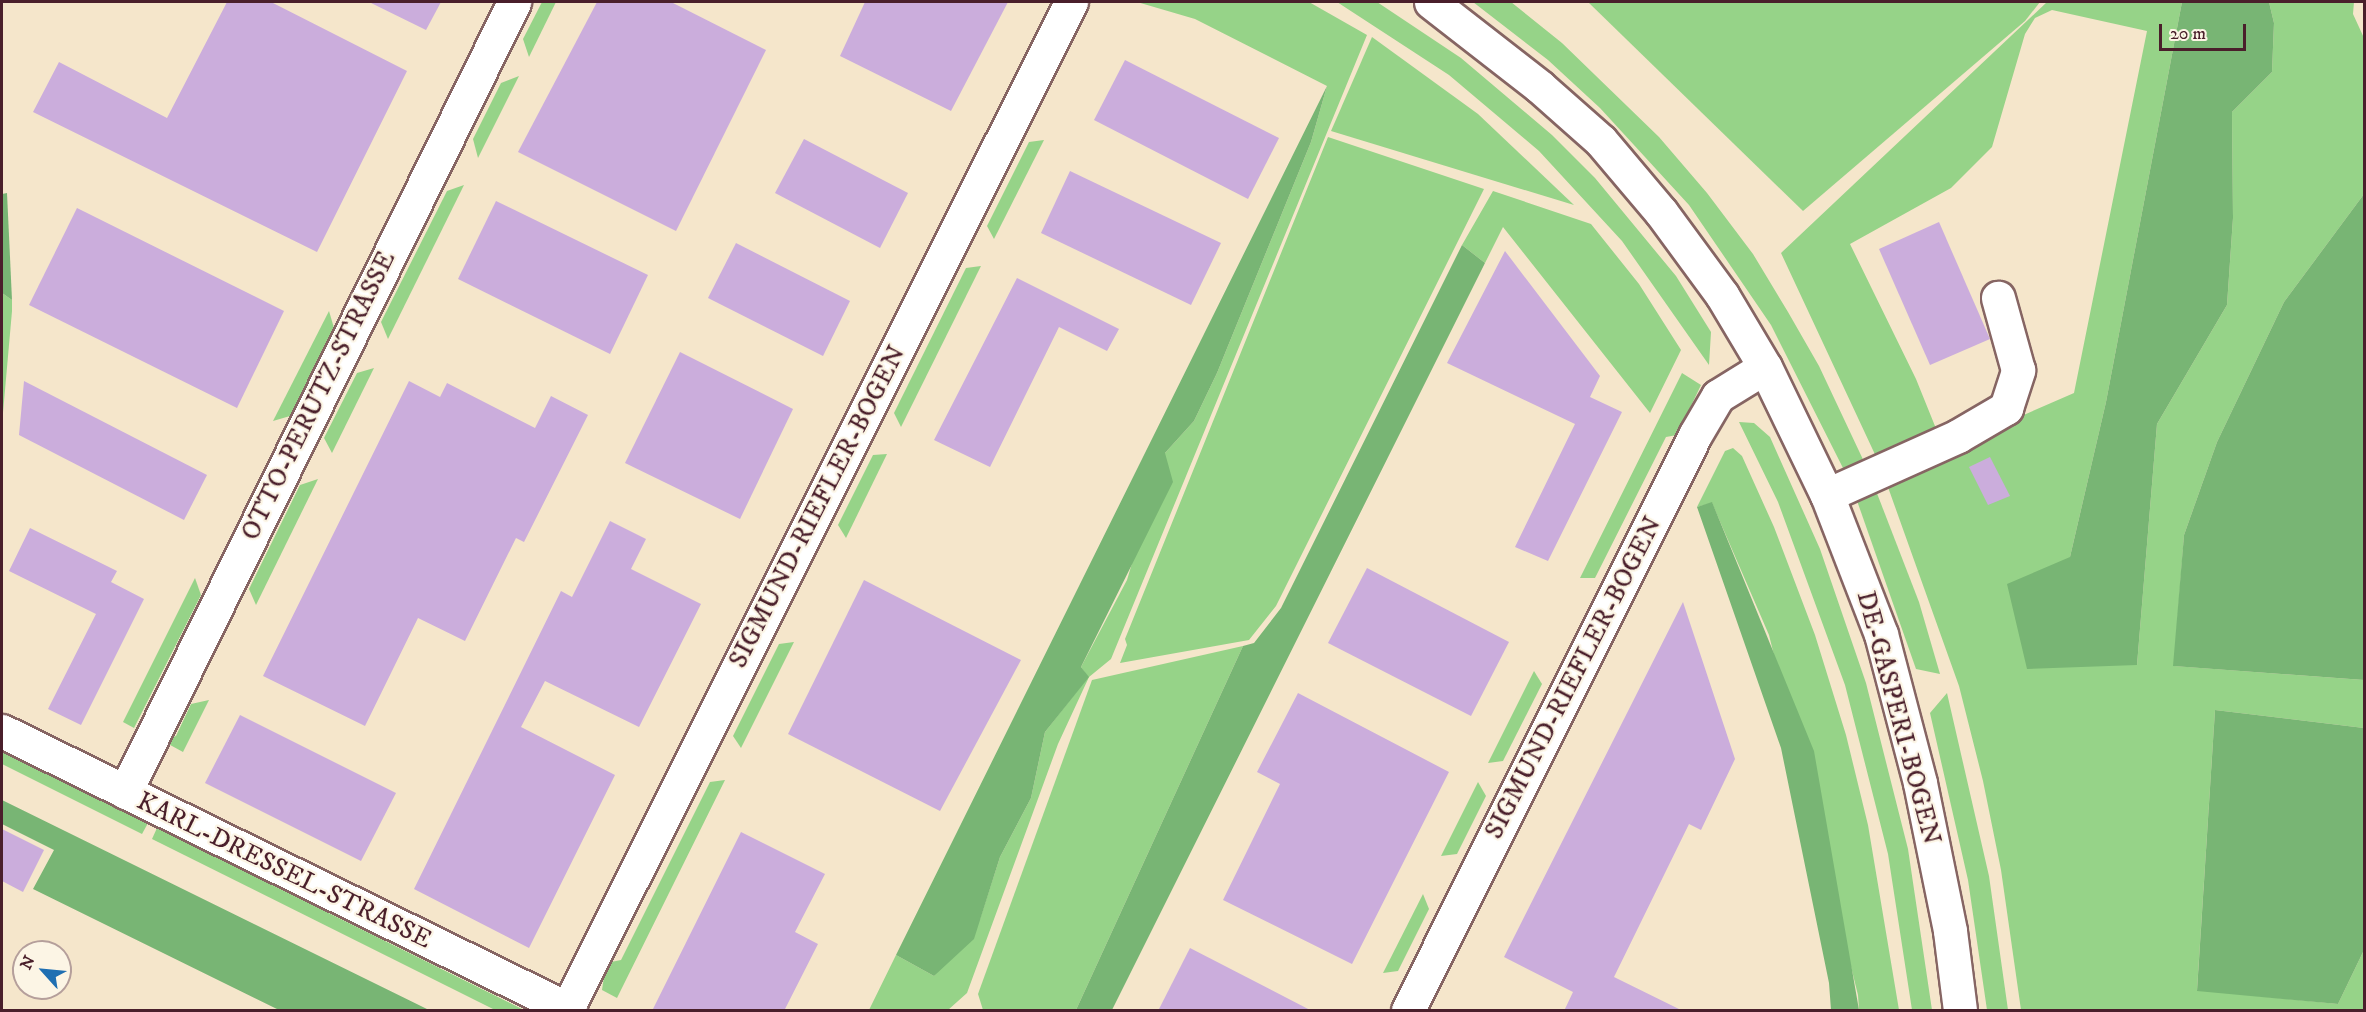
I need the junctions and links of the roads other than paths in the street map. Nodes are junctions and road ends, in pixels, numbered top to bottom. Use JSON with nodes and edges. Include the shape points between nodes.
{"nodes":[{"id":1,"x":514,"y":2,"type":"edge"},
{"id":2,"x":1071,"y":2,"type":"edge"},
{"id":3,"x":1431,"y":2,"type":"edge"},
{"id":4,"x":1998,"y":298,"type":"dead end"},
{"id":5,"x":1765,"y":367,"type":"junction"},
{"id":6,"x":1827,"y":495,"type":"junction"},
{"id":7,"x":2,"y":731,"type":"edge"},
{"id":8,"x":125,"y":792,"type":"junction"},
{"id":9,"x":569,"y":1010,"type":"edge"},
{"id":10,"x":1408,"y":1011,"type":"edge"},
{"id":11,"x":1960,"y":1011,"type":"edge"}],
"edges":[{"from":1,"to":8,"type":"street","name":"OTTO-PERUTZ-STRASSE"},
{"from":2,"to":9,"type":"street","name":"SIGMUND-RIEFLER-BOGEN"},
{"from":3,"to":5,"type":"street","name":"DE-GASPERI-BOGEN","via":[[1540,87],[1601,141],[1668,221],[1722,296]]},
{"from":4,"to":6,"type":"street","via":[[2018,369],[2007,408],[1958,436]]},
{"from":5,"to":6,"type":"street","name":"DE-GASPERI-BOGEN"},
{"from":5,"to":10,"type":"street","name":"SIGMUND-RIEFLER-BOGEN","via":[[1718,396],[1695,435]]},
{"from":6,"to":11,"type":"street","name":"DE-GASPERI-BOGEN","via":[[1881,634],[1920,783],[1950,931]]},
{"from":7,"to":8,"type":"street","name":"KARL-DRESSEL-STRASSE"},
{"from":8,"to":9,"type":"street","name":"KARL-DRESSEL-STRASSE"}]}
